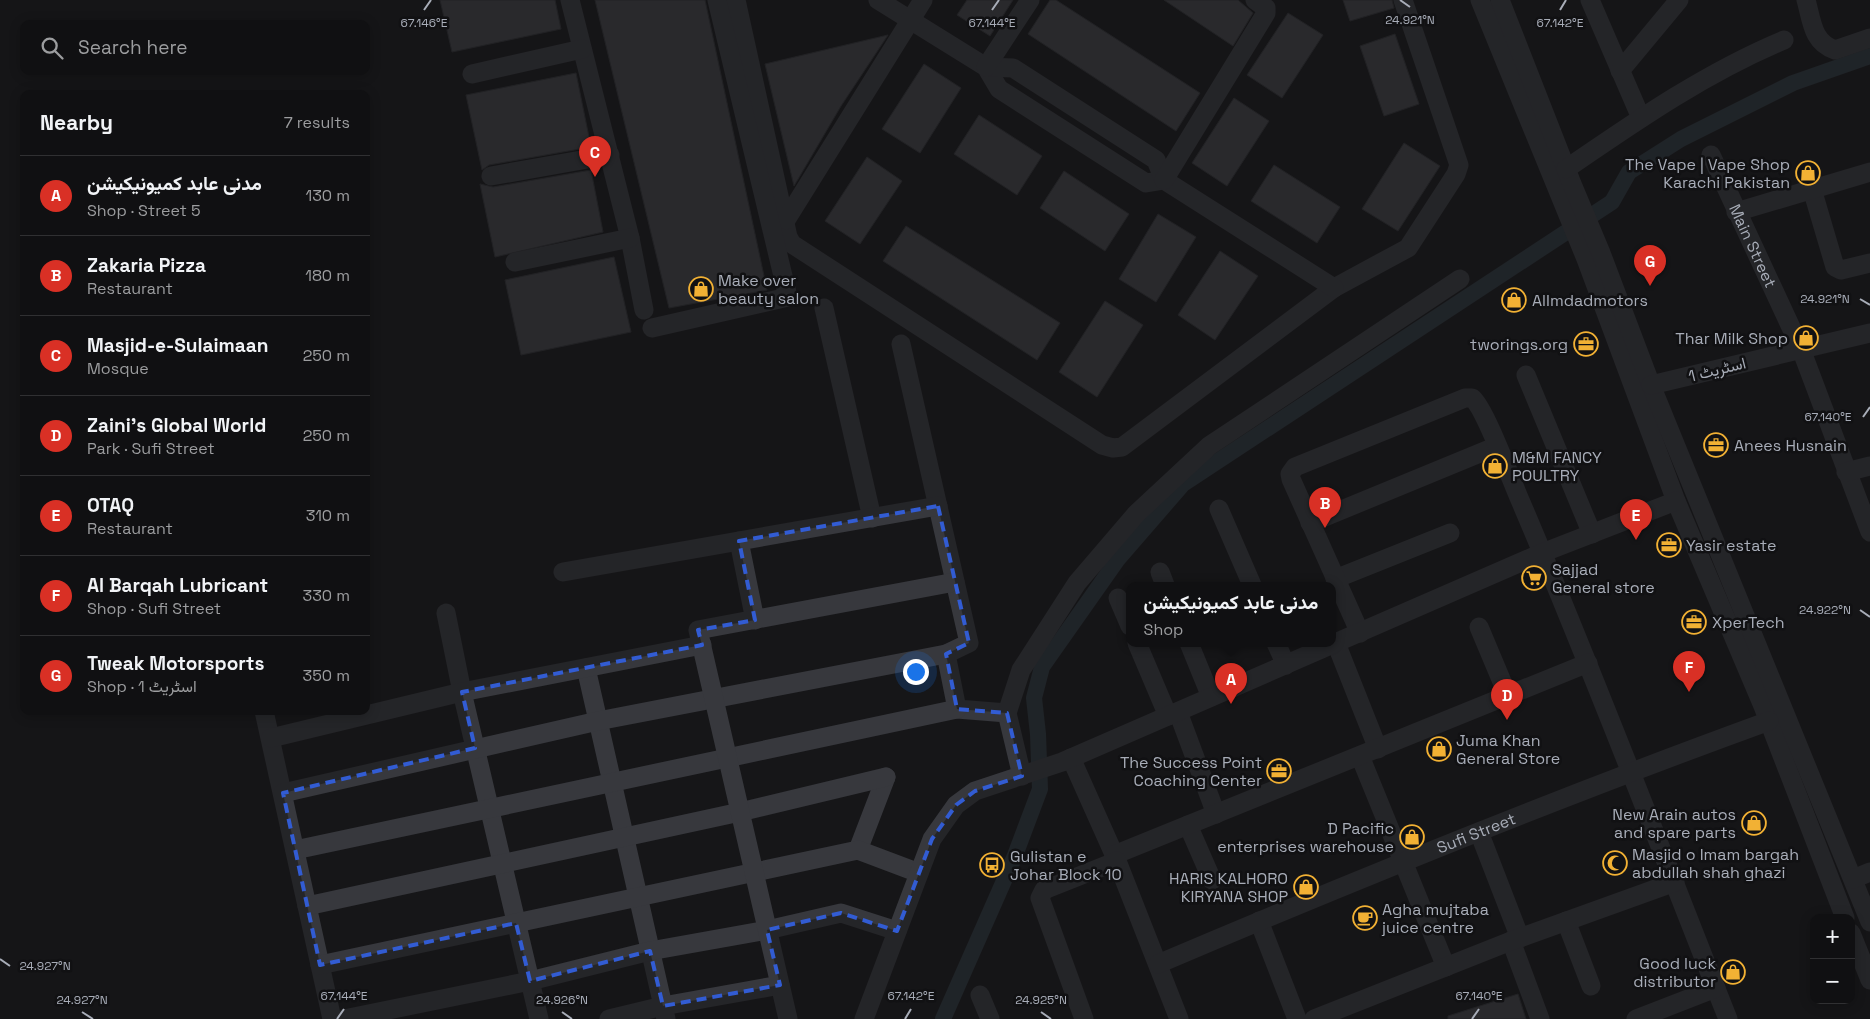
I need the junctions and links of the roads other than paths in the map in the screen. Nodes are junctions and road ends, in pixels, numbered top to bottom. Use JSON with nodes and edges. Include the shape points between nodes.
{"nodes":[{"id":1,"x":570,"y":0,"type":"edge"},
{"id":2,"x":718,"y":0,"type":"edge"},
{"id":3,"x":736,"y":0,"type":"edge"},
{"id":4,"x":878,"y":0,"type":"edge"},
{"id":5,"x":923,"y":0,"type":"edge"},
{"id":6,"x":1030,"y":0,"type":"edge"},
{"id":7,"x":1255,"y":0,"type":"edge"},
{"id":8,"x":1403,"y":0,"type":"edge"},
{"id":9,"x":1480,"y":0,"type":"edge"},
{"id":10,"x":1500,"y":0,"type":"edge"},
{"id":11,"x":1590,"y":0,"type":"edge"},
{"id":12,"x":1806,"y":0,"type":"edge"},
{"id":13,"x":1676,"y":2,"type":"edge"},
{"id":14,"x":911,"y":20,"type":"junction"},
{"id":15,"x":1870,"y":38,"type":"edge"},
{"id":16,"x":1784,"y":40,"type":"dead end"},
{"id":17,"x":582,"y":50,"type":"junction"},
{"id":18,"x":986,"y":67,"type":"junction"},
{"id":19,"x":1620,"y":71,"type":"junction"},
{"id":20,"x":472,"y":74,"type":"dead end"},
{"id":21,"x":1086,"y":114,"type":"junction"},
{"id":22,"x":1641,"y":118,"type":"junction"},
{"id":23,"x":1072,"y":136,"type":"junction"},
{"id":24,"x":610,"y":155,"type":"junction"},
{"id":25,"x":1711,"y":155,"type":"dead end"},
{"id":26,"x":1870,"y":172,"type":"edge"},
{"id":27,"x":491,"y":176,"type":"dead end"},
{"id":28,"x":1164,"y":180,"type":"junction"},
{"id":29,"x":1565,"y":181,"type":"junction"},
{"id":30,"x":1812,"y":189,"type":"junction"},
{"id":31,"x":1736,"y":212,"type":"junction"},
{"id":32,"x":786,"y":220,"type":"junction"},
{"id":33,"x":630,"y":238,"type":"junction"},
{"id":34,"x":1594,"y":256,"type":"junction"},
{"id":35,"x":515,"y":262,"type":"dead end"},
{"id":36,"x":1870,"y":263,"type":"edge"},
{"id":37,"x":1460,"y":279,"type":"dead end"},
{"id":38,"x":1334,"y":288,"type":"junction"},
{"id":39,"x":824,"y":308,"type":"dead end"},
{"id":40,"x":644,"y":310,"type":"dead end"},
{"id":41,"x":652,"y":328,"type":"dead end"},
{"id":42,"x":1870,"y":333,"type":"edge"},
{"id":43,"x":901,"y":344,"type":"dead end"},
{"id":44,"x":1800,"y":349,"type":"junction"},
{"id":45,"x":1526,"y":375,"type":"dead end"},
{"id":46,"x":1651,"y":385,"type":"junction"},
{"id":47,"x":1497,"y":446,"type":"junction"},
{"id":48,"x":1870,"y":466,"type":"edge"},
{"id":49,"x":1687,"y":472,"type":"junction"},
{"id":50,"x":1846,"y":472,"type":"junction"},
{"id":51,"x":1669,"y":481,"type":"junction"},
{"id":52,"x":1676,"y":501,"type":"junction"},
{"id":53,"x":938,"y":506,"type":"junction"},
{"id":54,"x":1219,"y":509,"type":"dead end"},
{"id":55,"x":872,"y":518,"type":"junction"},
{"id":56,"x":1310,"y":524,"type":"junction"},
{"id":57,"x":1870,"y":532,"type":"edge"},
{"id":58,"x":1450,"y":534,"type":"dead end"},
{"id":59,"x":1592,"y":534,"type":"junction"},
{"id":60,"x":739,"y":541,"type":"junction"},
{"id":61,"x":1542,"y":554,"type":"junction"},
{"id":62,"x":563,"y":572,"type":"dead end"},
{"id":63,"x":1335,"y":579,"type":"junction"},
{"id":64,"x":955,"y":582,"type":"junction"},
{"id":65,"x":1251,"y":582,"type":"edge"},
{"id":66,"x":1118,"y":598,"type":"dead end"},
{"id":67,"x":446,"y":613,"type":"dead end"},
{"id":68,"x":1126,"y":617,"type":"edge"},
{"id":69,"x":755,"y":620,"type":"junction"},
{"id":70,"x":1479,"y":627,"type":"dead end"},
{"id":71,"x":1360,"y":633,"type":"junction"},
{"id":72,"x":1336,"y":643,"type":"joint"},
{"id":73,"x":702,"y":645,"type":"junction"},
{"id":74,"x":1139,"y":647,"type":"edge"},
{"id":75,"x":1191,"y":647,"type":"edge"},
{"id":76,"x":1278,"y":647,"type":"edge"},
{"id":77,"x":1327,"y":647,"type":"edge"},
{"id":78,"x":946,"y":654,"type":"junction"},
{"id":79,"x":1588,"y":662,"type":"junction"},
{"id":80,"x":1286,"y":665,"type":"junction"},
{"id":81,"x":586,"y":668,"type":"junction"},
{"id":82,"x":462,"y":692,"type":"junction"},
{"id":83,"x":1508,"y":696,"type":"junction"},
{"id":84,"x":715,"y":698,"type":"junction"},
{"id":85,"x":1211,"y":698,"type":"junction"},
{"id":86,"x":957,"y":709,"type":"junction"},
{"id":87,"x":370,"y":714,"type":"edge"},
{"id":88,"x":1007,"y":714,"type":"junction"},
{"id":89,"x":1173,"y":714,"type":"junction"},
{"id":90,"x":265,"y":715,"type":"edge"},
{"id":91,"x":366,"y":715,"type":"edge"},
{"id":92,"x":598,"y":721,"type":"junction"},
{"id":93,"x":1769,"y":721,"type":"junction"},
{"id":94,"x":271,"y":738,"type":"junction"},
{"id":95,"x":475,"y":748,"type":"junction"},
{"id":96,"x":1378,"y":749,"type":"junction"},
{"id":97,"x":1360,"y":756,"type":"junction"},
{"id":98,"x":728,"y":758,"type":"junction"},
{"id":99,"x":1066,"y":760,"type":"junction"},
{"id":100,"x":1631,"y":771,"type":"junction"},
{"id":101,"x":1026,"y":775,"type":"junction"},
{"id":102,"x":612,"y":783,"type":"junction"},
{"id":103,"x":283,"y":793,"type":"junction"},
{"id":104,"x":490,"y":808,"type":"junction"},
{"id":105,"x":740,"y":812,"type":"junction"},
{"id":106,"x":1216,"y":814,"type":"junction"},
{"id":107,"x":1188,"y":825,"type":"junction"},
{"id":108,"x":1479,"y":832,"type":"junction"},
{"id":109,"x":624,"y":837,"type":"junction"},
{"id":110,"x":295,"y":850,"type":"junction"},
{"id":111,"x":858,"y":850,"type":"junction"},
{"id":112,"x":1116,"y":858,"type":"junction"},
{"id":113,"x":1404,"y":862,"type":"junction"},
{"id":114,"x":502,"y":864,"type":"junction"},
{"id":115,"x":754,"y":872,"type":"junction"},
{"id":116,"x":919,"y":873,"type":"junction"},
{"id":117,"x":1862,"y":875,"type":"edge"},
{"id":118,"x":1212,"y":880,"type":"dead end"},
{"id":119,"x":1674,"y":882,"type":"junction"},
{"id":120,"x":638,"y":897,"type":"junction"},
{"id":121,"x":307,"y":906,"type":"junction"},
{"id":122,"x":1844,"y":914,"type":"edge"},
{"id":123,"x":1259,"y":921,"type":"junction"},
{"id":124,"x":1566,"y":921,"type":"junction"},
{"id":125,"x":1870,"y":922,"type":"edge"},
{"id":126,"x":516,"y":923,"type":"junction"},
{"id":127,"x":768,"y":930,"type":"junction"},
{"id":128,"x":897,"y":931,"type":"junction"},
{"id":129,"x":1516,"y":940,"type":"junction"},
{"id":130,"x":1855,"y":942,"type":"edge"},
{"id":131,"x":650,"y":951,"type":"junction"},
{"id":132,"x":1158,"y":964,"type":"junction"},
{"id":133,"x":320,"y":965,"type":"junction"},
{"id":134,"x":1446,"y":967,"type":"junction"},
{"id":135,"x":1870,"y":980,"type":"edge"},
{"id":136,"x":530,"y":981,"type":"junction"},
{"id":137,"x":780,"y":985,"type":"junction"},
{"id":138,"x":1591,"y":986,"type":"dead end"},
{"id":139,"x":1716,"y":988,"type":"junction"},
{"id":140,"x":980,"y":995,"type":"dead end"},
{"id":141,"x":664,"y":1012,"type":"edge"},
{"id":142,"x":332,"y":1019,"type":"edge"},
{"id":143,"x":344,"y":1019,"type":"edge"},
{"id":144,"x":539,"y":1019,"type":"edge"},
{"id":145,"x":608,"y":1019,"type":"edge"},
{"id":146,"x":788,"y":1019,"type":"edge"},
{"id":147,"x":864,"y":1019,"type":"edge"},
{"id":148,"x":990,"y":1019,"type":"edge"},
{"id":149,"x":1084,"y":1019,"type":"edge"},
{"id":150,"x":1179,"y":1019,"type":"edge"},
{"id":151,"x":1297,"y":1019,"type":"edge"},
{"id":152,"x":1314,"y":1019,"type":"edge"},
{"id":153,"x":1540,"y":1019,"type":"edge"},
{"id":154,"x":1636,"y":1019,"type":"edge"},
{"id":155,"x":1728,"y":1019,"type":"edge"}],
"edges":[{"from":1,"to":17,"type":"street"},
{"from":2,"to":41,"type":"street","via":[[788,297]]},
{"from":3,"to":32,"type":"street"},
{"from":4,"to":14,"type":"street"},
{"from":5,"to":14,"type":"street"},
{"from":6,"to":18,"type":"street"},
{"from":7,"to":28,"type":"street","via":[[1263,5],[1266,13]]},
{"from":8,"to":38,"type":"street","via":[[1459,165],[1408,248]]},
{"from":9,"to":29,"type":"street"},
{"from":10,"to":29,"type":"street"},
{"from":11,"to":19,"type":"street"},
{"from":12,"to":15,"type":"street","via":[[1816,37],[1825,46],[1835,50]]},
{"from":13,"to":19,"type":"street"},
{"from":14,"to":18,"type":"street"},
{"from":14,"to":32,"type":"street"},
{"from":16,"to":22,"type":"street","via":[[1742,58]]},
{"from":17,"to":20,"type":"street"},
{"from":17,"to":24,"type":"street"},
{"from":18,"to":21,"type":"street","via":[[1013,68]]},
{"from":18,"to":23,"type":"street","via":[[999,89]]},
{"from":19,"to":22,"type":"street"},
{"from":21,"to":23,"type":"street"},
{"from":21,"to":28,"type":"street","via":[[1156,160]]},
{"from":22,"to":29,"type":"street"},
{"from":23,"to":28,"type":"street","via":[[1146,183]]},
{"from":24,"to":27,"type":"street"},
{"from":24,"to":33,"type":"street"},
{"from":25,"to":31,"type":"street","name":"Main Street"},
{"from":26,"to":30,"type":"street"},
{"from":28,"to":38,"type":"street"},
{"from":29,"to":34,"type":"street"},
{"from":30,"to":31,"type":"street"},
{"from":30,"to":36,"type":"street","via":[[1838,269]]},
{"from":31,"to":44,"type":"street","name":"Main Street"},
{"from":32,"to":38,"type":"street","via":[[792,244],[1102,445],[1113,448],[1122,447]]},
{"from":33,"to":35,"type":"street"},
{"from":33,"to":40,"type":"street"},
{"from":34,"to":46,"type":"street"},
{"from":34,"to":51,"type":"street"},
{"from":37,"to":88,"type":"street","via":[[1209,446],[1136,514],[1077,583],[1021,670]]},
{"from":39,"to":55,"type":"street"},
{"from":42,"to":44,"type":"street","name":"اسٹریٹ 1"},
{"from":43,"to":53,"type":"street"},
{"from":44,"to":46,"type":"street","name":"اسٹریٹ 1"},
{"from":44,"to":50,"type":"street","name":"Main Street"},
{"from":45,"to":59,"type":"street"},
{"from":46,"to":49,"type":"street"},
{"from":47,"to":56,"type":"street"},
{"from":47,"to":56,"type":"street","via":[[1476,400],[1465,398],[1294,466],[1291,479]]},
{"from":47,"to":61,"type":"street"},
{"from":48,"to":50,"type":"street"},
{"from":49,"to":51,"type":"street"},
{"from":49,"to":117,"type":"street"},
{"from":50,"to":57,"type":"street","name":"Main Street"},
{"from":51,"to":52,"type":"street"},
{"from":52,"to":59,"type":"street"},
{"from":52,"to":93,"type":"street"},
{"from":53,"to":55,"type":"street"},
{"from":53,"to":64,"type":"street"},
{"from":54,"to":65,"type":"street"},
{"from":55,"to":60,"type":"street"},
{"from":56,"to":63,"type":"street"},
{"from":58,"to":63,"type":"street"},
{"from":59,"to":61,"type":"street"},
{"from":60,"to":62,"type":"street"},
{"from":60,"to":69,"type":"street"},
{"from":61,"to":71,"type":"street"},
{"from":61,"to":79,"type":"street"},
{"from":63,"to":71,"type":"street"},
{"from":64,"to":69,"type":"street"},
{"from":64,"to":78,"type":"street","via":[[969,643]]},
{"from":66,"to":68,"type":"street"},
{"from":67,"to":82,"type":"street"},
{"from":69,"to":73,"type":"street","via":[[698,630]]},
{"from":70,"to":83,"type":"street"},
{"from":71,"to":72,"type":"street"},
{"from":72,"to":96,"type":"street"},
{"from":73,"to":81,"type":"street"},
{"from":73,"to":84,"type":"street"},
{"from":74,"to":89,"type":"street"},
{"from":75,"to":85,"type":"street"},
{"from":76,"to":80,"type":"street"},
{"from":77,"to":80,"type":"street"},
{"from":78,"to":84,"type":"street"},
{"from":78,"to":86,"type":"street"},
{"from":79,"to":83,"type":"street"},
{"from":79,"to":100,"type":"street"},
{"from":80,"to":85,"type":"street"},
{"from":81,"to":82,"type":"street"},
{"from":81,"to":92,"type":"street"},
{"from":82,"to":87,"type":"street"},
{"from":82,"to":95,"type":"street"},
{"from":83,"to":96,"type":"street"},
{"from":84,"to":92,"type":"street"},
{"from":84,"to":98,"type":"street"},
{"from":85,"to":89,"type":"street"},
{"from":86,"to":88,"type":"street"},
{"from":86,"to":98,"type":"street"},
{"from":88,"to":101,"type":"street"},
{"from":89,"to":99,"type":"street"},
{"from":89,"to":106,"type":"street"},
{"from":90,"to":94,"type":"street"},
{"from":91,"to":94,"type":"street"},
{"from":92,"to":95,"type":"street"},
{"from":92,"to":102,"type":"street"},
{"from":93,"to":100,"type":"street","name":"Sufi Street"},
{"from":93,"to":122,"type":"street"},
{"from":94,"to":103,"type":"street"},
{"from":95,"to":103,"type":"street"},
{"from":95,"to":104,"type":"street"},
{"from":96,"to":97,"type":"street"},
{"from":97,"to":106,"type":"street"},
{"from":97,"to":113,"type":"street"},
{"from":98,"to":102,"type":"street"},
{"from":98,"to":105,"type":"street"},
{"from":99,"to":101,"type":"street"},
{"from":99,"to":112,"type":"street"},
{"from":100,"to":108,"type":"street","name":"Sufi Street"},
{"from":100,"to":119,"type":"street"},
{"from":101,"to":116,"type":"street","via":[[974,791],[956,805],[932,839]]},
{"from":102,"to":104,"type":"street"},
{"from":102,"to":109,"type":"street"},
{"from":103,"to":110,"type":"street"},
{"from":104,"to":110,"type":"street"},
{"from":104,"to":114,"type":"street"},
{"from":105,"to":109,"type":"street"},
{"from":105,"to":111,"type":"street","via":[[886,777]]},
{"from":105,"to":115,"type":"street"},
{"from":106,"to":107,"type":"street"},
{"from":107,"to":112,"type":"street"},
{"from":107,"to":118,"type":"street"},
{"from":108,"to":113,"type":"street","name":"Sufi Street"},
{"from":108,"to":129,"type":"street"},
{"from":109,"to":114,"type":"street"},
{"from":109,"to":120,"type":"street"},
{"from":110,"to":121,"type":"street"},
{"from":111,"to":115,"type":"street"},
{"from":111,"to":116,"type":"street"},
{"from":112,"to":132,"type":"street"},
{"from":112,"to":149,"type":"street","via":[[1044,890],[1040,898]]},
{"from":113,"to":123,"type":"street","name":"Sufi Street"},
{"from":113,"to":134,"type":"street"},
{"from":114,"to":121,"type":"street"},
{"from":114,"to":126,"type":"street"},
{"from":115,"to":120,"type":"street"},
{"from":115,"to":127,"type":"street"},
{"from":116,"to":128,"type":"street"},
{"from":117,"to":125,"type":"street"},
{"from":119,"to":124,"type":"street"},
{"from":119,"to":139,"type":"street"},
{"from":120,"to":126,"type":"street"},
{"from":120,"to":131,"type":"street"},
{"from":121,"to":133,"type":"street"},
{"from":123,"to":132,"type":"street","name":"Sufi Street"},
{"from":123,"to":151,"type":"street"},
{"from":124,"to":129,"type":"street"},
{"from":124,"to":138,"type":"street"},
{"from":126,"to":133,"type":"street"},
{"from":126,"to":136,"type":"street"},
{"from":127,"to":128,"type":"street","via":[[841,913]]},
{"from":127,"to":131,"type":"street"},
{"from":127,"to":137,"type":"street"},
{"from":128,"to":147,"type":"street"},
{"from":129,"to":134,"type":"street"},
{"from":129,"to":153,"type":"street"},
{"from":130,"to":135,"type":"street"},
{"from":131,"to":136,"type":"street"},
{"from":131,"to":141,"type":"street"},
{"from":132,"to":150,"type":"street"},
{"from":133,"to":142,"type":"street"},
{"from":134,"to":152,"type":"street"},
{"from":136,"to":143,"type":"street"},
{"from":136,"to":144,"type":"street"},
{"from":137,"to":141,"type":"street"},
{"from":137,"to":146,"type":"street"},
{"from":139,"to":154,"type":"street"},
{"from":139,"to":155,"type":"street"},
{"from":140,"to":148,"type":"street"},
{"from":141,"to":145,"type":"street"}]}
